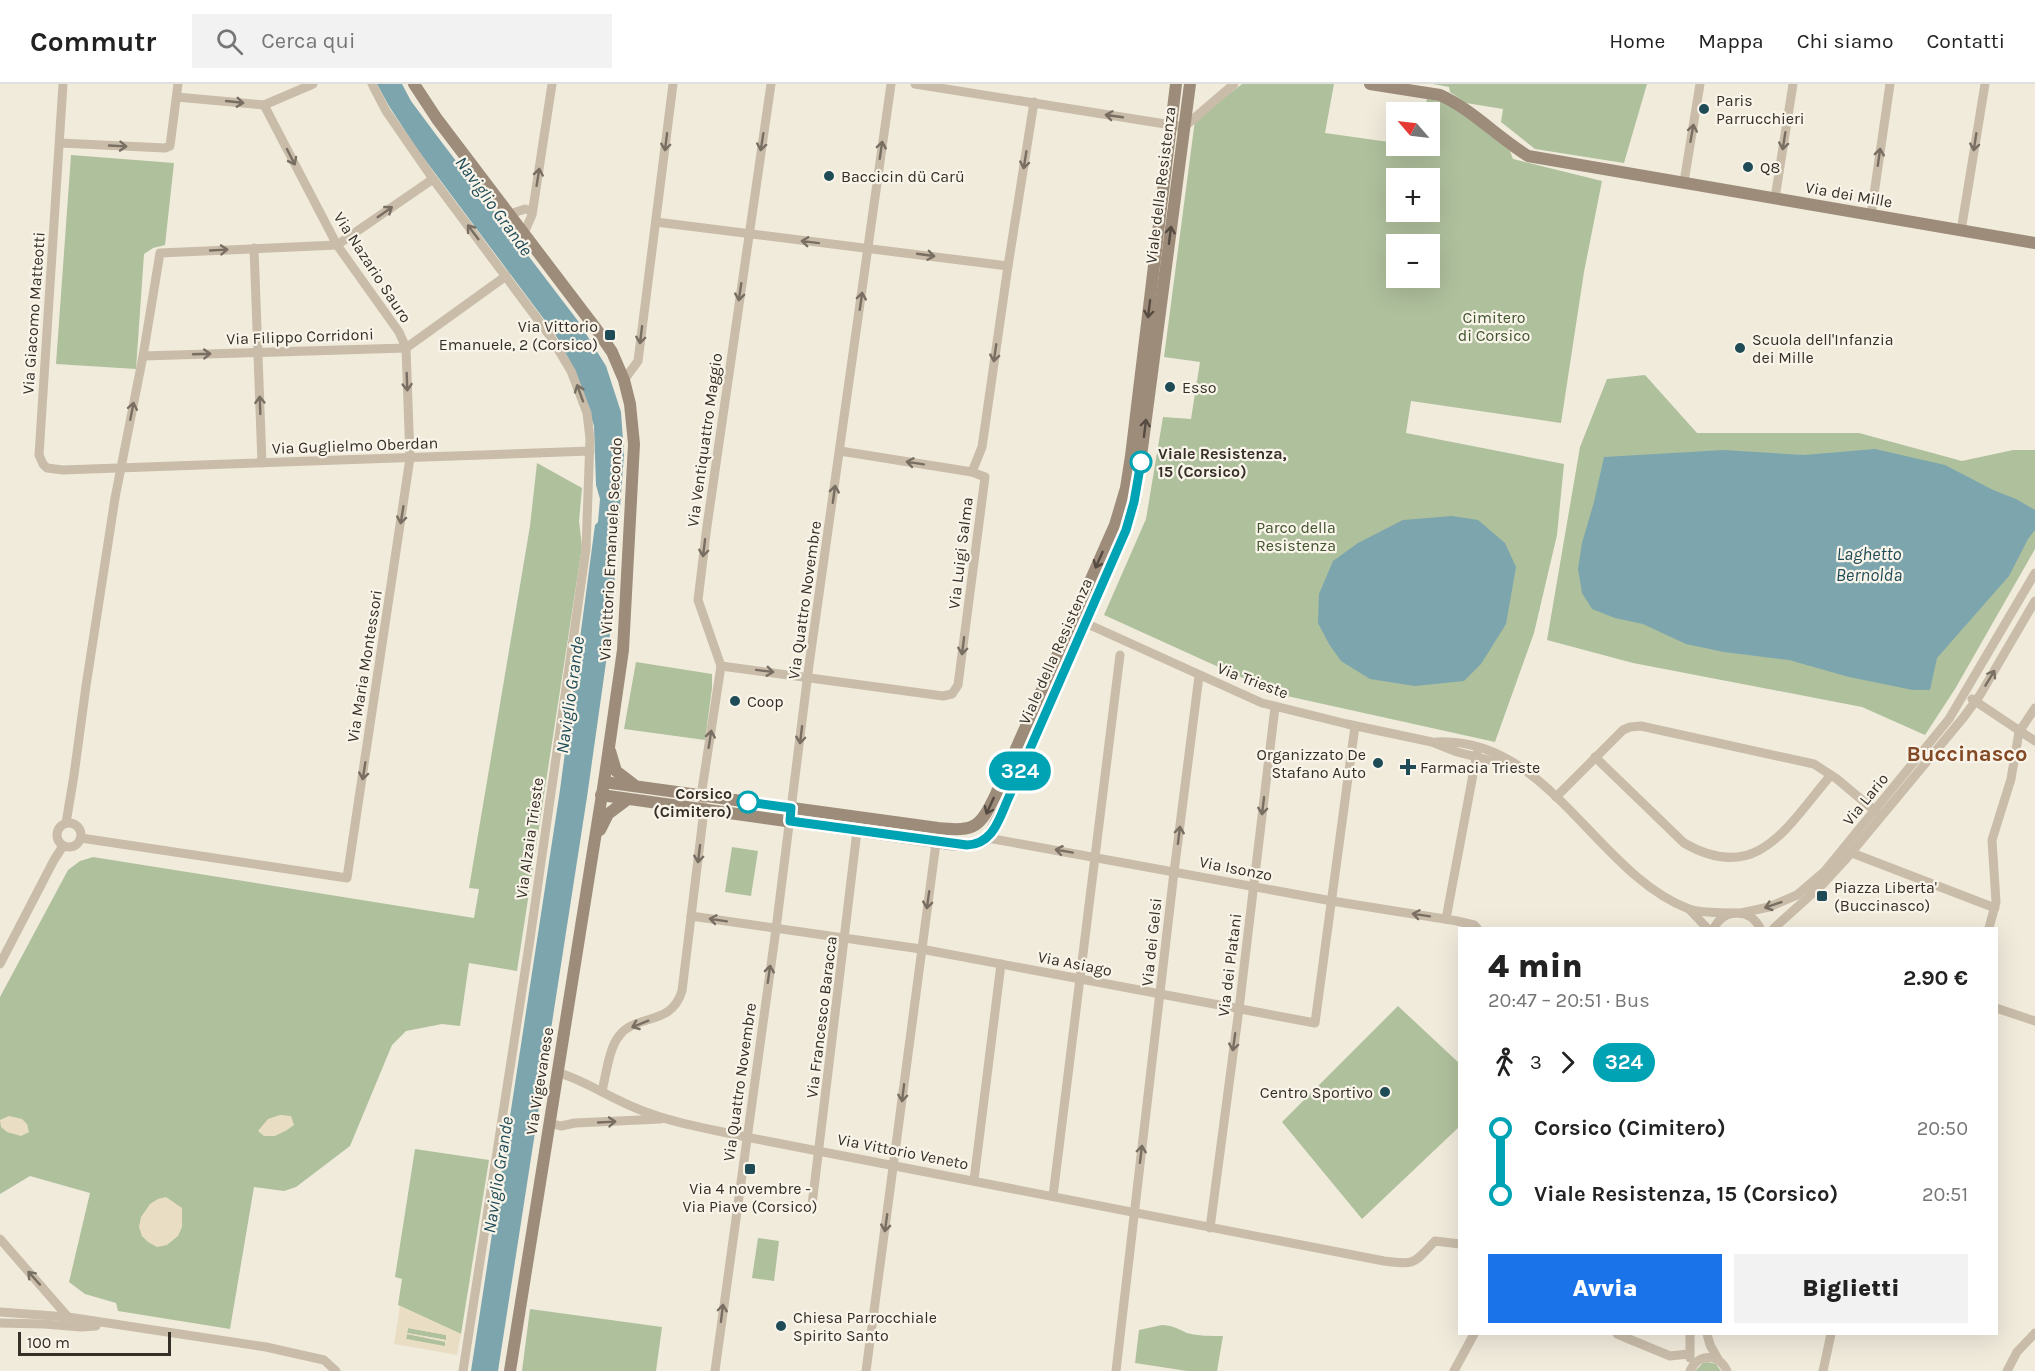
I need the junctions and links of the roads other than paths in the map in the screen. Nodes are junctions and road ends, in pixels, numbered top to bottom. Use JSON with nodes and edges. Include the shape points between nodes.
{"nodes":[{"id":1,"x":63,"y":84,"type":"edge"},
{"id":2,"x":178,"y":84,"type":"edge"},
{"id":3,"x":313,"y":84,"type":"edge"},
{"id":4,"x":372,"y":84,"type":"edge"},
{"id":5,"x":414,"y":84,"type":"edge"},
{"id":6,"x":552,"y":84,"type":"edge"},
{"id":7,"x":673,"y":84,"type":"edge"},
{"id":8,"x":771,"y":84,"type":"edge"},
{"id":9,"x":891,"y":84,"type":"edge"},
{"id":10,"x":915,"y":84,"type":"edge"},
{"id":11,"x":1176,"y":84,"type":"edge"},
{"id":12,"x":1190,"y":84,"type":"edge"},
{"id":13,"x":1234,"y":84,"type":"edge"},
{"id":14,"x":1370,"y":84,"type":"edge"},
{"id":15,"x":1700,"y":84,"type":"edge"},
{"id":16,"x":1793,"y":84,"type":"edge"},
{"id":17,"x":1890,"y":84,"type":"edge"},
{"id":18,"x":1985,"y":84,"type":"edge"},
{"id":19,"x":1384,"y":85,"type":"edge"},
{"id":20,"x":177,"y":97,"type":"junction"},
{"id":21,"x":1034,"y":102,"type":"junction"},
{"id":22,"x":264,"y":105,"type":"junction"},
{"id":23,"x":1178,"y":126,"type":"junction"},
{"id":24,"x":60,"y":142,"type":"junction"},
{"id":25,"x":433,"y":179,"type":"junction"},
{"id":26,"x":1684,"y":182,"type":"junction"},
{"id":27,"x":1774,"y":198,"type":"junction"},
{"id":28,"x":532,"y":211,"type":"junction"},
{"id":29,"x":510,"y":214,"type":"junction"},
{"id":30,"x":1870,"y":215,"type":"junction"},
{"id":31,"x":656,"y":222,"type":"junction"},
{"id":32,"x":1961,"y":231,"type":"junction"},
{"id":33,"x":524,"y":233,"type":"junction"},
{"id":34,"x":748,"y":234,"type":"junction"},
{"id":35,"x":2035,"y":243,"type":"edge"},
{"id":36,"x":337,"y":245,"type":"junction"},
{"id":37,"x":254,"y":248,"type":"junction"},
{"id":38,"x":868,"y":249,"type":"junction"},
{"id":39,"x":1008,"y":266,"type":"junction"},
{"id":40,"x":506,"y":276,"type":"junction"},
{"id":41,"x":406,"y":348,"type":"junction"},
{"id":42,"x":258,"y":352,"type":"junction"},
{"id":43,"x":143,"y":356,"type":"junction"},
{"id":44,"x":1147,"y":372,"type":"junction"},
{"id":45,"x":624,"y":380,"type":"junction"},
{"id":46,"x":590,"y":450,"type":"junction"},
{"id":47,"x":840,"y":451,"type":"junction"},
{"id":48,"x":410,"y":458,"type":"junction"},
{"id":49,"x":262,"y":463,"type":"junction"},
{"id":50,"x":121,"y":468,"type":"junction"},
{"id":51,"x":972,"y":472,"type":"junction"},
{"id":52,"x":2035,"y":573,"type":"edge"},
{"id":53,"x":2035,"y":601,"type":"edge"},
{"id":54,"x":1073,"y":618,"type":"junction"},
{"id":55,"x":1085,"y":623,"type":"junction"},
{"id":56,"x":1120,"y":655,"type":"dead end"},
{"id":57,"x":721,"y":666,"type":"junction"},
{"id":58,"x":808,"y":676,"type":"junction"},
{"id":59,"x":1199,"y":676,"type":"junction"},
{"id":60,"x":1965,"y":694,"type":"junction"},
{"id":61,"x":1976,"y":701,"type":"junction"},
{"id":62,"x":1275,"y":707,"type":"junction"},
{"id":63,"x":2035,"y":708,"type":"edge"},
{"id":64,"x":1355,"y":726,"type":"junction"},
{"id":65,"x":2019,"y":732,"type":"junction"},
{"id":66,"x":2035,"y":741,"type":"edge"},
{"id":67,"x":609,"y":745,"type":"junction"},
{"id":68,"x":1477,"y":752,"type":"junction"},
{"id":69,"x":1595,"y":758,"type":"junction"},
{"id":70,"x":1831,"y":775,"type":"junction"},
{"id":71,"x":603,"y":782,"type":"junction"},
{"id":72,"x":639,"y":787,"type":"junction"},
{"id":73,"x":601,"y":795,"type":"junction"},
{"id":74,"x":701,"y":796,"type":"junction"},
{"id":75,"x":1556,"y":796,"type":"junction"},
{"id":76,"x":628,"y":799,"type":"junction"},
{"id":77,"x":791,"y":808,"type":"junction"},
{"id":78,"x":704,"y":810,"type":"junction"},
{"id":79,"x":1875,"y":811,"type":"junction"},
{"id":80,"x":790,"y":821,"type":"junction"},
{"id":81,"x":66,"y":823,"type":"junction"},
{"id":82,"x":938,"y":828,"type":"junction"},
{"id":83,"x":857,"y":831,"type":"junction"},
{"id":84,"x":81,"y":838,"type":"junction"},
{"id":85,"x":988,"y":838,"type":"junction"},
{"id":86,"x":936,"y":842,"type":"junction"},
{"id":87,"x":63,"y":846,"type":"junction"},
{"id":88,"x":593,"y":848,"type":"junction"},
{"id":89,"x":1852,"y":853,"type":"junction"},
{"id":90,"x":1094,"y":857,"type":"junction"},
{"id":91,"x":1174,"y":872,"type":"junction"},
{"id":92,"x":1253,"y":887,"type":"junction"},
{"id":93,"x":1332,"y":901,"type":"junction"},
{"id":94,"x":1995,"y":908,"type":"junction"},
{"id":95,"x":1690,"y":910,"type":"junction"},
{"id":96,"x":1738,"y":913,"type":"junction"},
{"id":97,"x":691,"y":916,"type":"junction"},
{"id":98,"x":1446,"y":919,"type":"junction"},
{"id":99,"x":1476,"y":927,"type":"edge"},
{"id":100,"x":1706,"y":927,"type":"edge"},
{"id":101,"x":1715,"y":927,"type":"edge"},
{"id":102,"x":1759,"y":927,"type":"edge"},
{"id":103,"x":1775,"y":927,"type":"edge"},
{"id":104,"x":1989,"y":927,"type":"edge"},
{"id":105,"x":776,"y":929,"type":"junction"},
{"id":106,"x":845,"y":939,"type":"junction"},
{"id":107,"x":921,"y":949,"type":"junction"},
{"id":108,"x":0,"y":964,"type":"edge"},
{"id":109,"x":1001,"y":964,"type":"junction"},
{"id":110,"x":1079,"y":979,"type":"junction"},
{"id":111,"x":1160,"y":995,"type":"junction"},
{"id":112,"x":1239,"y":1009,"type":"junction"},
{"id":113,"x":1998,"y":1009,"type":"edge"},
{"id":114,"x":2035,"y":1021,"type":"edge"},
{"id":115,"x":557,"y":1072,"type":"junction"},
{"id":116,"x":602,"y":1090,"type":"junction"},
{"id":117,"x":667,"y":1119,"type":"junction"},
{"id":118,"x":549,"y":1123,"type":"junction"},
{"id":119,"x":746,"y":1137,"type":"junction"},
{"id":120,"x":820,"y":1150,"type":"junction"},
{"id":121,"x":894,"y":1166,"type":"junction"},
{"id":122,"x":974,"y":1180,"type":"junction"},
{"id":123,"x":1053,"y":1196,"type":"junction"},
{"id":124,"x":812,"y":1205,"type":"dead end"},
{"id":125,"x":1133,"y":1212,"type":"junction"},
{"id":126,"x":1210,"y":1228,"type":"junction"},
{"id":127,"x":0,"y":1239,"type":"edge"},
{"id":128,"x":1458,"y":1244,"type":"edge"},
{"id":129,"x":0,"y":1312,"type":"edge"},
{"id":130,"x":68,"y":1317,"type":"junction"},
{"id":131,"x":0,"y":1323,"type":"edge"},
{"id":132,"x":114,"y":1325,"type":"junction"},
{"id":133,"x":2035,"y":1333,"type":"edge"},
{"id":134,"x":1473,"y":1335,"type":"edge"},
{"id":135,"x":1619,"y":1335,"type":"edge"},
{"id":136,"x":1690,"y":1335,"type":"edge"},
{"id":137,"x":1707,"y":1335,"type":"edge"},
{"id":138,"x":1831,"y":1335,"type":"edge"},
{"id":139,"x":1689,"y":1354,"type":"junction"},
{"id":140,"x":1718,"y":1359,"type":"junction"},
{"id":141,"x":1691,"y":1368,"type":"edge"},
{"id":142,"x":1729,"y":1370,"type":"edge"},
{"id":143,"x":336,"y":1371,"type":"edge"},
{"id":144,"x":463,"y":1371,"type":"edge"},
{"id":145,"x":510,"y":1371,"type":"edge"},
{"id":146,"x":715,"y":1371,"type":"edge"},
{"id":147,"x":866,"y":1371,"type":"edge"},
{"id":148,"x":1116,"y":1371,"type":"edge"},
{"id":149,"x":1454,"y":1371,"type":"edge"},
{"id":150,"x":1823,"y":1371,"type":"edge"},
{"id":151,"x":2007,"y":1371,"type":"edge"}],
"edges":[{"from":1,"to":24,"type":"street","name":"Via Giacomo Matteotti"},
{"from":2,"to":20,"type":"street"},
{"from":3,"to":22,"type":"street"},
{"from":4,"to":25,"type":"street","name":"Via Alzaia Trieste"},
{"from":5,"to":29,"type":"street","name":"Via Vittorio Emanuele Secondo"},
{"from":28,"to":6,"type":"street","one_way":true},
{"from":7,"to":31,"type":"street","one_way":true},
{"from":8,"to":34,"type":"street","name":"Via Ventiquattro Maggio","one_way":true},
{"from":38,"to":9,"type":"street","name":"Via Quattro Novembre","one_way":true},
{"from":10,"to":21,"type":"street"},
{"from":11,"to":23,"type":"street","name":"Viale della Resistenza"},
{"from":12,"to":23,"type":"street","name":"Viale della Resistenza"},
{"from":13,"to":23,"type":"street"},
{"from":14,"to":19,"type":"street","name":"Via dei Mille"},
{"from":26,"to":15,"type":"street","one_way":true},
{"from":16,"to":27,"type":"street","one_way":true},
{"from":30,"to":17,"type":"street","one_way":true},
{"from":18,"to":32,"type":"street","one_way":true},
{"from":19,"to":26,"type":"street","name":"Via dei Mille","via":[[1440,95],[1480,119],[1528,156]]},
{"from":20,"to":22,"type":"street","one_way":true},
{"from":24,"to":20,"type":"street","one_way":true,"via":[[171,146]]},
{"from":23,"to":21,"type":"street","one_way":true},
{"from":21,"to":39,"type":"street","one_way":true},
{"from":22,"to":36,"type":"street","name":"Via Nazario Sauro","one_way":true},
{"from":23,"to":44,"type":"street","name":"Viale della Resistenza"},
{"from":24,"to":50,"type":"street","name":"Via Giacomo Matteotti","via":[[39,455],[52,470]]},
{"from":36,"to":25,"type":"street","one_way":true},
{"from":40,"to":25,"type":"street","name":"Via Alzaia Trieste","one_way":true},
{"from":26,"to":27,"type":"street","name":"Via dei Mille"},
{"from":27,"to":30,"type":"street","name":"Via dei Mille"},
{"from":28,"to":29,"type":"street"},
{"from":28,"to":33,"type":"street"},
{"from":29,"to":33,"type":"street","name":"Via Vittorio Emanuele Secondo"},
{"from":30,"to":32,"type":"street","name":"Via dei Mille"},
{"from":31,"to":34,"type":"street"},
{"from":31,"to":45,"type":"street","one_way":true,"via":[[638,361]]},
{"from":32,"to":35,"type":"street","name":"Via dei Mille"},
{"from":33,"to":45,"type":"street","name":"Via Vittorio Emanuele Secondo","via":[[612,352]]},
{"from":38,"to":34,"type":"street","one_way":true},
{"from":34,"to":57,"type":"street","name":"Via Ventiquattro Maggio","one_way":true,"via":[[698,600]]},
{"from":36,"to":37,"type":"street"},
{"from":36,"to":41,"type":"street","name":"Via Nazario Sauro","via":[[399,332]]},
{"from":37,"to":42,"type":"street"},
{"from":43,"to":37,"type":"street","one_way":true,"via":[[160,253]]},
{"from":38,"to":39,"type":"street","one_way":true},
{"from":47,"to":38,"type":"street","name":"Via Quattro Novembre","one_way":true},
{"from":39,"to":51,"type":"street","one_way":true,"via":[[982,447]]},
{"from":40,"to":41,"type":"street"},
{"from":46,"to":40,"type":"street","name":"Via Alzaia Trieste","one_way":true,"via":[[587,413],[571,370]]},
{"from":41,"to":42,"type":"street","name":"Via Filippo Corridoni"},
{"from":41,"to":48,"type":"street","name":"Via Nazario Sauro","one_way":true},
{"from":43,"to":42,"type":"street","name":"Via Filippo Corridoni","one_way":true},
{"from":49,"to":42,"type":"street","one_way":true},
{"from":50,"to":43,"type":"street","one_way":true},
{"from":44,"to":54,"type":"street","name":"Viale della Resistenza","one_way":true,"via":[[1121,508]]},
{"from":55,"to":44,"type":"street","name":"Viale della Resistenza","one_way":true,"via":[[1126,530],[1134,502]]},
{"from":45,"to":67,"type":"street","name":"Via Vittorio Emanuele Secondo","via":[[633,427],[634,460],[623,650]]},
{"from":46,"to":48,"type":"street","name":"Via Guglielmo Oberdan"},
{"from":46,"to":144,"type":"street","name":"Via Alzaia Trieste","via":[[586,549]]},
{"from":51,"to":47,"type":"street","one_way":true},
{"from":58,"to":47,"type":"street","name":"Via Quattro Novembre","one_way":true},
{"from":48,"to":49,"type":"street","name":"Via Guglielmo Oberdan"},
{"from":48,"to":84,"type":"street","name":"Via Maria Montessori","one_way":true,"via":[[347,878]]},
{"from":49,"to":50,"type":"street","name":"Via Guglielmo Oberdan"},
{"from":50,"to":81,"type":"street"},
{"from":51,"to":58,"type":"street","name":"Via Luigi Salma","one_way":true,"via":[[985,477],[958,685],[952,694],[943,696]]},
{"from":52,"to":60,"type":"street","name":"Via Lario"},
{"from":61,"to":53,"type":"street","name":"Via Lario","one_way":true},
{"from":54,"to":55,"type":"street","name":"Via Trieste"},
{"from":54,"to":82,"type":"street","name":"Viale della Resistenza","one_way":true,"via":[[986,815],[967,829]]},
{"from":55,"to":59,"type":"street","name":"Via Trieste"},
{"from":55,"to":85,"type":"street","name":"Viale della Resistenza"},
{"from":56,"to":90,"type":"street"},
{"from":57,"to":58,"type":"street","name":"Via Luigi Salma","one_way":true},
{"from":74,"to":57,"type":"street","name":"Via Ventiquattro Maggio","one_way":true},
{"from":58,"to":77,"type":"street","name":"Via Quattro Novembre","one_way":true},
{"from":59,"to":62,"type":"street","name":"Via Trieste"},
{"from":91,"to":59,"type":"street","name":"Via dei Gelsi","one_way":true},
{"from":60,"to":61,"type":"street"},
{"from":60,"to":79,"type":"street","name":"Via Lario","via":[[1939,733]]},
{"from":61,"to":65,"type":"street"},
{"from":61,"to":89,"type":"street","name":"Via Lario"},
{"from":62,"to":64,"type":"street","name":"Via Trieste"},
{"from":62,"to":92,"type":"street","name":"Via dei Platani","one_way":true},
{"from":63,"to":65,"type":"street"},
{"from":64,"to":68,"type":"street","name":"Via Trieste","via":[[1432,742],[1455,742]]},
{"from":64,"to":93,"type":"street"},
{"from":65,"to":66,"type":"street"},
{"from":65,"to":94,"type":"street","via":[[2011,779],[1992,840]]},
{"from":67,"to":71,"type":"street","name":"Via Vittorio Emanuele Secondo"},
{"from":67,"to":72,"type":"street","via":[[616,771]]},
{"from":68,"to":75,"type":"street","name":"Via Trieste","via":[[1517,766]]},
{"from":68,"to":98,"type":"street"},
{"from":69,"to":70,"type":"street","via":[[1623,730],[1641,726],[1797,759]]},
{"from":69,"to":70,"type":"street","via":[[1684,843],[1714,857],[1751,855],[1771,843]]},
{"from":69,"to":75,"type":"street"},
{"from":70,"to":79,"type":"street"},
{"from":71,"to":72,"type":"street","name":"Viale della Resistenza"},
{"from":71,"to":73,"type":"street","name":"Via Vittorio Emanuele Secondo"},
{"from":72,"to":74,"type":"street","name":"Viale della Resistenza"},
{"from":73,"to":76,"type":"street"},
{"from":73,"to":88,"type":"street","name":"Via Vigevanese"},
{"from":74,"to":77,"type":"street","name":"Viale della Resistenza"},
{"from":74,"to":78,"type":"street"},
{"from":75,"to":95,"type":"street","name":"Via Trieste","via":[[1639,878]]},
{"from":76,"to":78,"type":"street"},
{"from":76,"to":88,"type":"street","via":[[605,818]]},
{"from":77,"to":80,"type":"street","name":"Via Quattro Novembre"},
{"from":77,"to":82,"type":"street","name":"Viale della Resistenza"},
{"from":78,"to":80,"type":"street"},
{"from":78,"to":97,"type":"street","one_way":true},
{"from":79,"to":96,"type":"street","name":"Via Lario","one_way":true,"via":[[1824,873],[1797,896]]},
{"from":80,"to":83,"type":"street"},
{"from":80,"to":105,"type":"street","name":"Via Quattro Novembre"},
{"from":81,"to":84,"type":"street","via":[[76,824]]},
{"from":81,"to":87,"type":"street","via":[[57,836]]},
{"from":82,"to":86,"type":"street"},
{"from":83,"to":86,"type":"street"},
{"from":83,"to":106,"type":"street","name":"Via Francesco Baracca"},
{"from":84,"to":87,"type":"street","via":[[74,846]]},
{"from":85,"to":86,"type":"street","via":[[973,845]]},
{"from":90,"to":85,"type":"street","name":"Via Isonzo","one_way":true},
{"from":86,"to":107,"type":"street","one_way":true},
{"from":87,"to":108,"type":"street"},
{"from":88,"to":115,"type":"street","name":"Via Vigevanese"},
{"from":89,"to":94,"type":"street"},
{"from":89,"to":103,"type":"street","name":"Via Lario"},
{"from":90,"to":91,"type":"street","name":"Via Isonzo"},
{"from":90,"to":110,"type":"street"},
{"from":91,"to":92,"type":"street","name":"Via Isonzo"},
{"from":91,"to":111,"type":"street","name":"Via dei Gelsi"},
{"from":92,"to":93,"type":"street","name":"Via Isonzo"},
{"from":92,"to":112,"type":"street","name":"Via dei Platani"},
{"from":98,"to":93,"type":"street","name":"Via Isonzo","one_way":true},
{"from":93,"to":112,"type":"street","name":"Via Asiago","via":[[1315,1023]]},
{"from":94,"to":104,"type":"street"},
{"from":95,"to":96,"type":"street","name":"Via Trieste"},
{"from":95,"to":100,"type":"street","name":"Via Trieste"},
{"from":96,"to":101,"type":"street","via":[[1724,916]]},
{"from":96,"to":102,"type":"street","via":[[1752,917]]},
{"from":105,"to":97,"type":"street","name":"Via Asiago","one_way":true},
{"from":97,"to":116,"type":"street","one_way":true,"via":[[679,1000],[674,1008],[619,1035]]},
{"from":98,"to":99,"type":"street","name":"Via Isonzo"},
{"from":105,"to":106,"type":"street","name":"Via Asiago"},
{"from":119,"to":105,"type":"street","name":"Via Quattro Novembre","one_way":true},
{"from":106,"to":107,"type":"street","name":"Via Asiago"},
{"from":106,"to":120,"type":"street","name":"Via Francesco Baracca"},
{"from":107,"to":109,"type":"street","name":"Via Asiago"},
{"from":107,"to":121,"type":"street","one_way":true},
{"from":109,"to":110,"type":"street","name":"Via Asiago"},
{"from":109,"to":122,"type":"street"},
{"from":110,"to":111,"type":"street","name":"Via Asiago"},
{"from":110,"to":123,"type":"street"},
{"from":111,"to":112,"type":"street","name":"Via Asiago"},
{"from":125,"to":111,"type":"street","name":"Via dei Gelsi","one_way":true},
{"from":112,"to":126,"type":"street","name":"Via dei Platani","one_way":true},
{"from":113,"to":114,"type":"street"},
{"from":115,"to":116,"type":"street","name":"Via Vittorio Veneto"},
{"from":115,"to":118,"type":"street","name":"Via Vigevanese"},
{"from":116,"to":117,"type":"street","name":"Via Vittorio Veneto","via":[[637,1109]]},
{"from":118,"to":117,"type":"street","name":"Via Vittorio Veneto","one_way":true,"via":[[561,1126]]},
{"from":117,"to":119,"type":"street","name":"Via Vittorio Veneto"},
{"from":118,"to":145,"type":"street","name":"Via Vigevanese"},
{"from":119,"to":120,"type":"street","name":"Via Vittorio Veneto"},
{"from":146,"to":119,"type":"street","name":"Via Quattro Novembre","one_way":true},
{"from":120,"to":121,"type":"street","name":"Via Vittorio Veneto"},
{"from":120,"to":124,"type":"street","name":"Via Francesco Baracca"},
{"from":121,"to":122,"type":"street","name":"Via Vittorio Veneto"},
{"from":121,"to":147,"type":"street","one_way":true},
{"from":122,"to":123,"type":"street","name":"Via Vittorio Veneto"},
{"from":123,"to":125,"type":"street","name":"Via Vittorio Veneto"},
{"from":125,"to":126,"type":"street","name":"Via Vittorio Veneto"},
{"from":125,"to":148,"type":"street","name":"Via dei Gelsi"},
{"from":126,"to":128,"type":"street","name":"Via Vittorio Veneto","via":[[1408,1264],[1435,1240]]},
{"from":130,"to":127,"type":"street","one_way":true},
{"from":129,"to":130,"type":"street"},
{"from":130,"to":132,"type":"street"},
{"from":131,"to":132,"type":"street"},
{"from":132,"to":143,"type":"street","via":[[266,1347],[324,1360]]},
{"from":133,"to":151,"type":"street","via":[[2017,1352]]},
{"from":134,"to":149,"type":"street"},
{"from":135,"to":139,"type":"street","via":[[1670,1356]]},
{"from":136,"to":139,"type":"street"},
{"from":137,"to":140,"type":"street"},
{"from":138,"to":150,"type":"street"},
{"from":139,"to":141,"type":"street"},
{"from":140,"to":141,"type":"street","via":[[1701,1358]]},
{"from":140,"to":142,"type":"street"}]}
